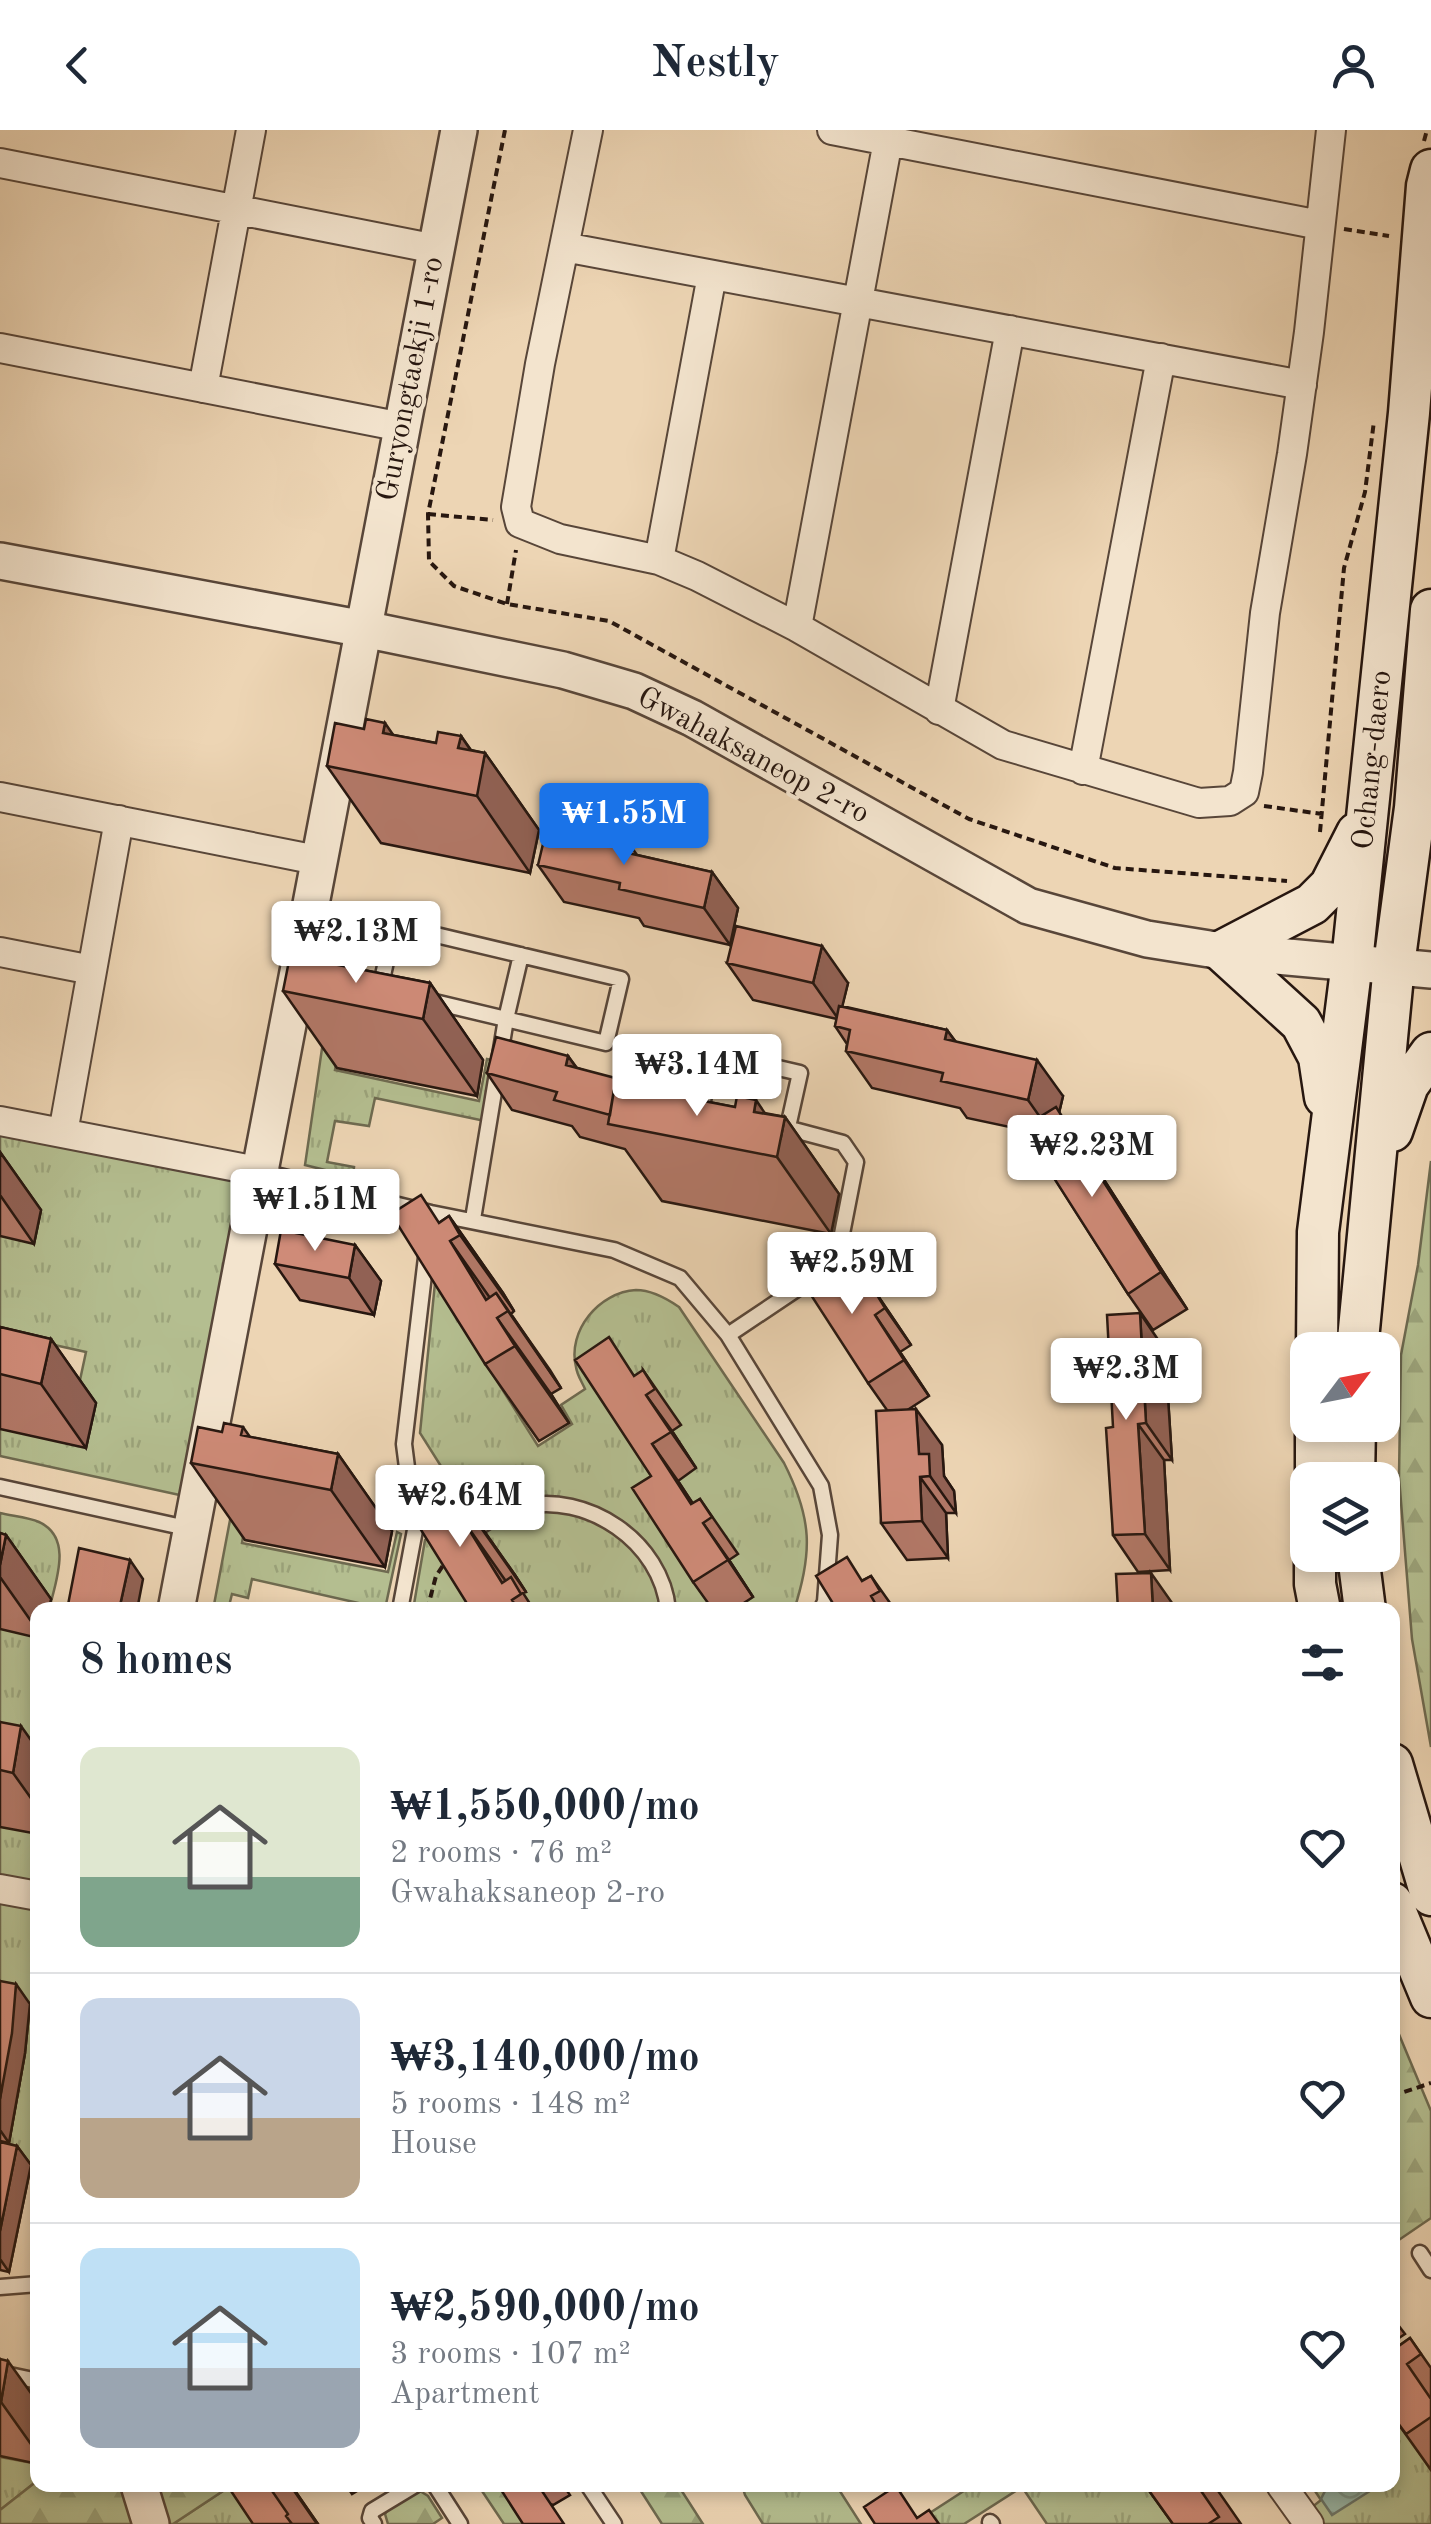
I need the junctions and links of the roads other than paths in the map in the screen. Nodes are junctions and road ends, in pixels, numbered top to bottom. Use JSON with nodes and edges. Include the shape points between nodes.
{"nodes":[{"id":1,"x":251,"y":130,"type":"edge"},
{"id":2,"x":459,"y":130,"type":"edge"},
{"id":3,"x":588,"y":130,"type":"edge"},
{"id":4,"x":832,"y":130,"type":"edge"},
{"id":5,"x":1331,"y":130,"type":"edge"},
{"id":6,"x":889,"y":136,"type":"edge"},
{"id":7,"x":0,"y":162,"type":"edge"},
{"id":8,"x":1431,"y":170,"type":"edge"},
{"id":9,"x":236,"y":209,"type":"junction"},
{"id":10,"x":1320,"y":225,"type":"junction"},
{"id":11,"x":564,"y":247,"type":"junction"},
{"id":12,"x":436,"y":249,"type":"junction"},
{"id":13,"x":712,"y":275,"type":"junction"},
{"id":14,"x":857,"y":302,"type":"junction"},
{"id":15,"x":1010,"y":330,"type":"junction"},
{"id":16,"x":0,"y":348,"type":"edge"},
{"id":17,"x":1160,"y":358,"type":"junction"},
{"id":18,"x":1302,"y":385,"type":"junction"},
{"id":19,"x":203,"y":388,"type":"junction"},
{"id":20,"x":402,"y":427,"type":"junction"},
{"id":21,"x":659,"y":560,"type":"junction"},
{"id":22,"x":0,"y":561,"type":"edge"},
{"id":23,"x":1431,"y":610,"type":"edge"},
{"id":24,"x":797,"y":627,"type":"junction"},
{"id":25,"x":364,"y":629,"type":"junction"},
{"id":26,"x":939,"y":710,"type":"junction"},
{"id":27,"x":1084,"y":770,"type":"junction"},
{"id":28,"x":0,"y":796,"type":"edge"},
{"id":29,"x":1414,"y":808,"type":"junction"},
{"id":30,"x":1368,"y":812,"type":"junction"},
{"id":31,"x":119,"y":820,"type":"junction"},
{"id":32,"x":318,"y":860,"type":"junction"},
{"id":33,"x":1431,"y":877,"type":"edge"},
{"id":34,"x":1222,"y":951,"type":"junction"},
{"id":35,"x":0,"y":952,"type":"edge"},
{"id":36,"x":521,"y":955,"type":"junction"},
{"id":37,"x":1352,"y":962,"type":"junction"},
{"id":38,"x":1413,"y":968,"type":"edge"},
{"id":39,"x":92,"y":970,"type":"junction"},
{"id":40,"x":506,"y":1019,"type":"junction"},
{"id":41,"x":1431,"y":1053,"type":"edge"},
{"id":42,"x":718,"y":1114,"type":"edge"},
{"id":43,"x":0,"y":1121,"type":"edge"},
{"id":44,"x":771,"y":1124,"type":"edge"},
{"id":45,"x":788,"y":1128,"type":"junction"},
{"id":46,"x":63,"y":1133,"type":"junction"},
{"id":47,"x":1330,"y":1135,"type":"junction"},
{"id":48,"x":262,"y":1172,"type":"junction"},
{"id":49,"x":1372,"y":1187,"type":"junction"},
{"id":50,"x":431,"y":1214,"type":"junction"},
{"id":51,"x":474,"y":1220,"type":"junction"},
{"id":52,"x":1317,"y":1332,"type":"edge"},
{"id":53,"x":1358,"y":1332,"type":"edge"},
{"id":54,"x":728,"y":1335,"type":"junction"},
{"id":55,"x":0,"y":1487,"type":"edge"},
{"id":56,"x":192,"y":1529,"type":"junction"},
{"id":57,"x":458,"y":1543,"type":"edge"},
{"id":58,"x":1315,"y":1572,"type":"edge"},
{"id":59,"x":1360,"y":1572,"type":"edge"},
{"id":60,"x":178,"y":1602,"type":"edge"},
{"id":61,"x":402,"y":1602,"type":"edge"},
{"id":62,"x":667,"y":1602,"type":"edge"},
{"id":63,"x":827,"y":1602,"type":"edge"},
{"id":64,"x":1318,"y":1602,"type":"edge"},
{"id":65,"x":1363,"y":1602,"type":"edge"},
{"id":66,"x":1400,"y":1791,"type":"edge"},
{"id":67,"x":0,"y":1889,"type":"edge"},
{"id":68,"x":30,"y":1895,"type":"edge"},
{"id":69,"x":1431,"y":1895,"type":"edge"},
{"id":70,"x":1400,"y":1922,"type":"edge"},
{"id":71,"x":1431,"y":1996,"type":"edge"},
{"id":72,"x":1420,"y":2253,"type":"dead end"},
{"id":73,"x":1431,"y":2270,"type":"edge"},
{"id":74,"x":30,"y":2285,"type":"edge"},
{"id":75,"x":0,"y":2287,"type":"edge"},
{"id":76,"x":0,"y":2373,"type":"edge"},
{"id":77,"x":30,"y":2379,"type":"edge"},
{"id":78,"x":141,"y":2492,"type":"edge"},
{"id":79,"x":404,"y":2492,"type":"edge"},
{"id":80,"x":439,"y":2492,"type":"edge"},
{"id":81,"x":593,"y":2492,"type":"edge"},
{"id":82,"x":1287,"y":2492,"type":"edge"},
{"id":83,"x":152,"y":2524,"type":"edge"},
{"id":84,"x":374,"y":2524,"type":"edge"},
{"id":85,"x":460,"y":2524,"type":"edge"},
{"id":86,"x":614,"y":2524,"type":"edge"},
{"id":87,"x":1309,"y":2524,"type":"edge"}],
"edges":[{"from":1,"to":9,"type":"street"},
{"from":2,"to":12,"type":"street","name":"Guryongtaekji 1-ro"},
{"from":3,"to":11,"type":"street"},
{"from":4,"to":6,"type":"street"},
{"from":5,"to":10,"type":"street"},
{"from":6,"to":10,"type":"street"},
{"from":6,"to":14,"type":"street"},
{"from":7,"to":9,"type":"street"},
{"from":8,"to":30,"type":"main road","name":"Ochang-daero"},
{"from":9,"to":12,"type":"street"},
{"from":9,"to":19,"type":"street"},
{"from":10,"to":18,"type":"street"},
{"from":11,"to":13,"type":"street"},
{"from":11,"to":21,"type":"street","via":[[516,507],[520,523],[560,539]]},
{"from":12,"to":20,"type":"street","name":"Guryongtaekji 1-ro"},
{"from":13,"to":14,"type":"street"},
{"from":13,"to":21,"type":"street"},
{"from":14,"to":15,"type":"street"},
{"from":14,"to":24,"type":"street"},
{"from":15,"to":17,"type":"street"},
{"from":15,"to":26,"type":"street"},
{"from":16,"to":19,"type":"street"},
{"from":17,"to":18,"type":"street"},
{"from":17,"to":27,"type":"street"},
{"from":18,"to":27,"type":"street","via":[[1244,792],[1230,802],[1199,802]]},
{"from":19,"to":20,"type":"street"},
{"from":20,"to":25,"type":"street","name":"Guryongtaekji 1-ro"},
{"from":21,"to":24,"type":"street"},
{"from":22,"to":25,"type":"street","name":"Gwahaksaneop 2-ro"},
{"from":23,"to":29,"type":"main road","name":"Ochang-daero"},
{"from":24,"to":26,"type":"street"},
{"from":25,"to":32,"type":"street","name":"Guryongtaekji 1-ro"},
{"from":25,"to":34,"type":"street","name":"Gwahaksaneop 2-ro","via":[[634,691],[1028,906]]},
{"from":26,"to":27,"type":"street","via":[[1003,745]]},
{"from":28,"to":31,"type":"street"},
{"from":29,"to":33,"type":"main road"},
{"from":29,"to":38,"type":"main road","name":"Ochang-daero"},
{"from":30,"to":34,"type":"main road","via":[[1330,886],[1312,904]]},
{"from":30,"to":37,"type":"main road","name":"Ochang-daero"},
{"from":31,"to":32,"type":"street"},
{"from":31,"to":39,"type":"street"},
{"from":32,"to":48,"type":"street","name":"Guryongtaekji 1-ro"},
{"from":34,"to":37,"type":"street","name":"Gwahaksaneop 2-ro"},
{"from":34,"to":47,"type":"main road","via":[[1301,1023],[1319,1057]]},
{"from":35,"to":39,"type":"street"},
{"from":36,"to":40,"type":"lane"},
{"from":36,"to":40,"type":"lane","via":[[621,978],[606,1042]]},
{"from":36,"to":40,"type":"lane","via":[[394,926],[390,942],[380,990]]},
{"from":37,"to":38,"type":"street","name":"Gwahaksaneop 2-ro"},
{"from":37,"to":47,"type":"main road","name":"Ochang-daero"},
{"from":38,"to":49,"type":"main road","name":"Ochang-daero"},
{"from":39,"to":46,"type":"street"},
{"from":40,"to":51,"type":"lane"},
{"from":41,"to":49,"type":"main road","via":[[1408,1085]]},
{"from":42,"to":45,"type":"lane","via":[[701,1110],[713,1054],[800,1073]]},
{"from":43,"to":46,"type":"street"},
{"from":44,"to":45,"type":"lane"},
{"from":45,"to":54,"type":"lane","via":[[842,1143],[856,1162],[840,1244],[819,1274]]},
{"from":46,"to":48,"type":"street"},
{"from":47,"to":52,"type":"main road","name":"Ochang-daero","via":[[1318,1232]]},
{"from":48,"to":50,"type":"lane"},
{"from":48,"to":56,"type":"street","name":"Guryongtaekji 1-ro"},
{"from":49,"to":53,"type":"main road","name":"Ochang-daero"},
{"from":50,"to":51,"type":"lane"},
{"from":50,"to":61,"type":"lane","via":[[404,1444],[422,1532]]},
{"from":51,"to":54,"type":"lane","via":[[614,1250],[680,1278]]},
{"from":54,"to":63,"type":"lane","via":[[821,1486],[830,1535]]},
{"from":55,"to":56,"type":"lane"},
{"from":56,"to":60,"type":"street","name":"Guryongtaekji 1-ro"},
{"from":57,"to":62,"type":"lane","via":[[487,1520],[522,1507],[560,1504],[596,1514],[628,1534],[652,1563]]},
{"from":58,"to":64,"type":"main road"},
{"from":59,"to":65,"type":"main road"},
{"from":66,"to":69,"type":"main road"},
{"from":67,"to":68,"type":"street"},
{"from":70,"to":71,"type":"main road"},
{"from":72,"to":73,"type":"lane"},
{"from":74,"to":75,"type":"lane"},
{"from":76,"to":77,"type":"lane"},
{"from":78,"to":83,"type":"street"},
{"from":79,"to":84,"type":"lane","via":[[372,2511]]},
{"from":80,"to":85,"type":"lane"},
{"from":81,"to":86,"type":"lane"},
{"from":82,"to":87,"type":"street"}]}
